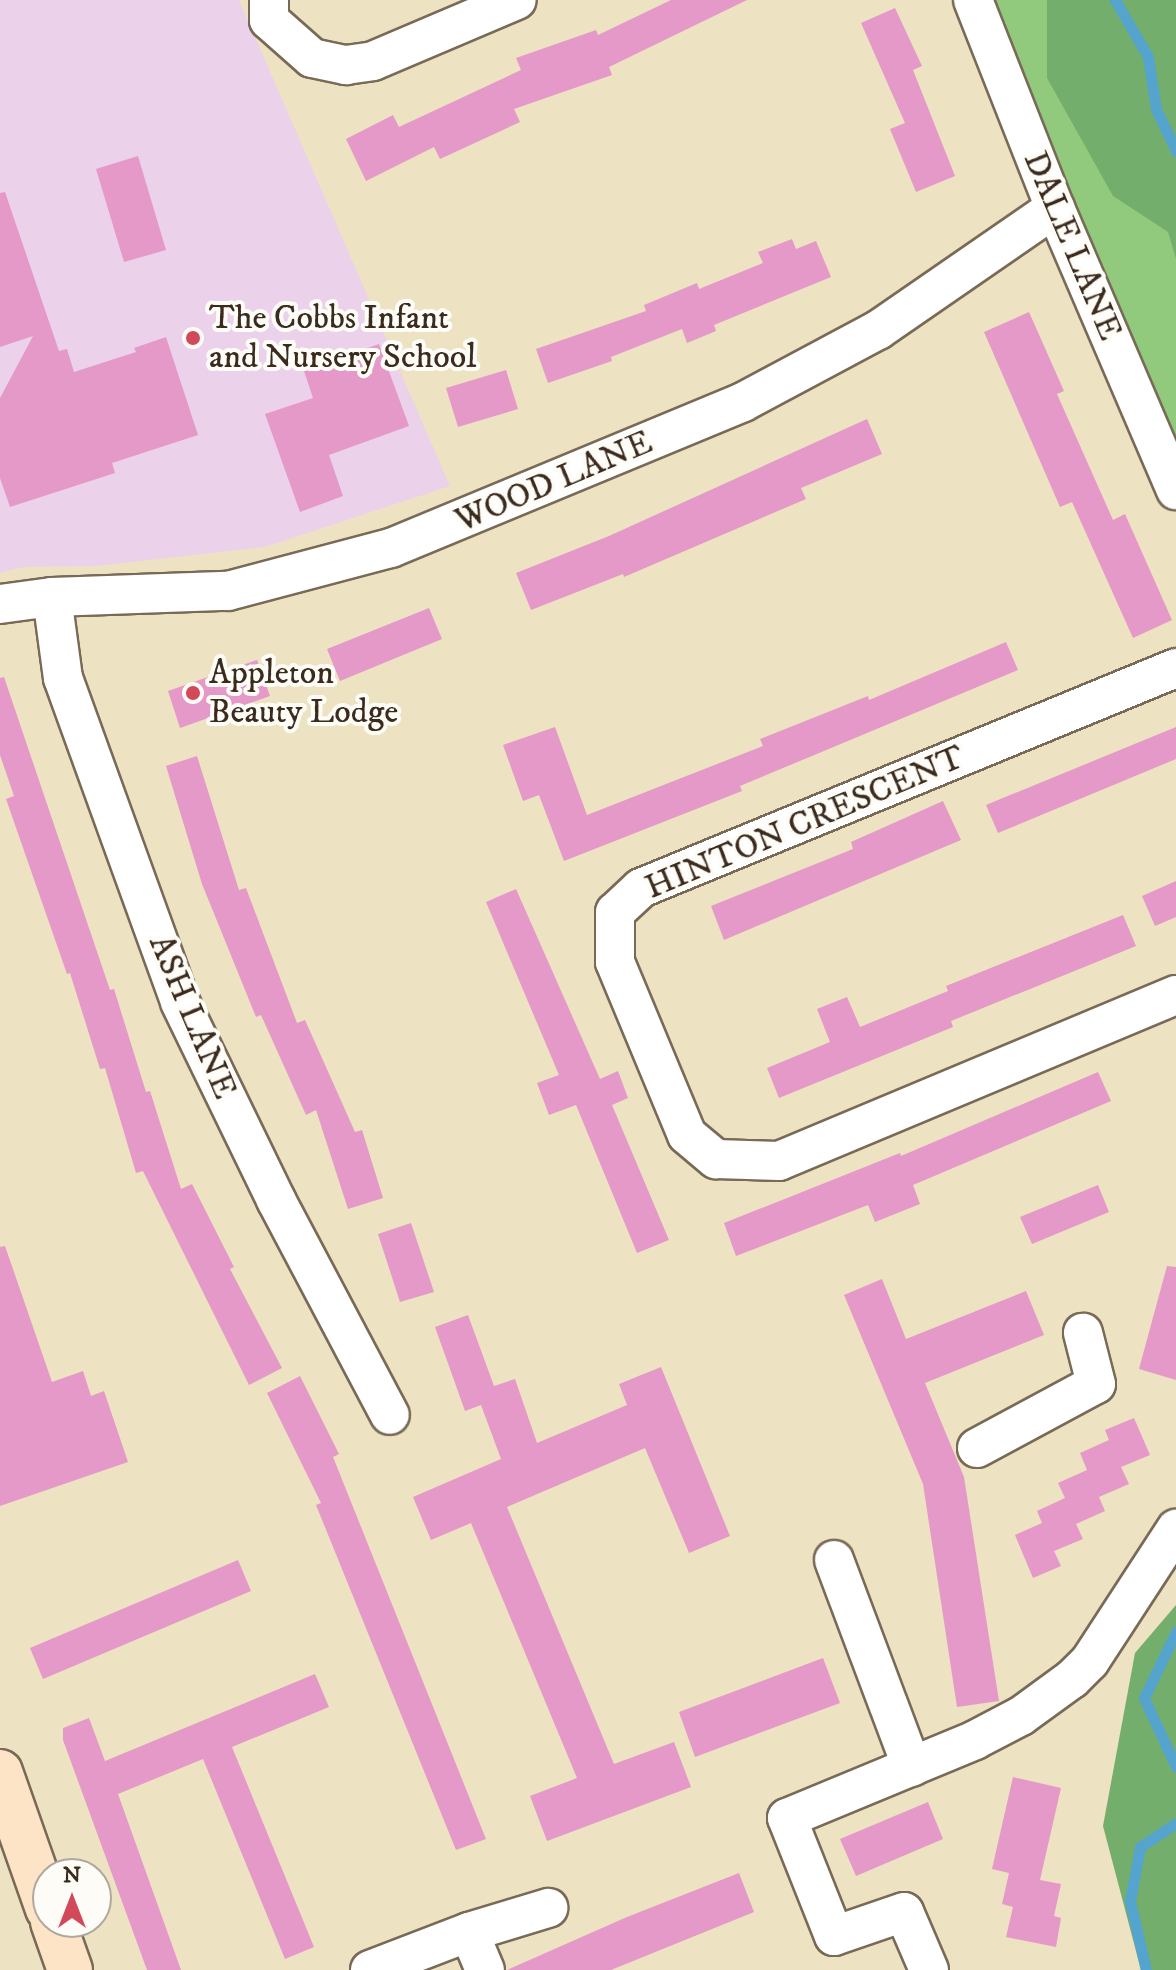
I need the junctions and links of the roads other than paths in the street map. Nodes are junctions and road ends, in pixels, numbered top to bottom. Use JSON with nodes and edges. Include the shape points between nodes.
{"nodes":[{"id":1,"x":517,"y":0,"type":"edge"},
{"id":2,"x":973,"y":0,"type":"edge"},
{"id":3,"x":269,"y":10,"type":"edge"},
{"id":4,"x":1055,"y":208,"type":"junction"},
{"id":5,"x":1176,"y":490,"type":"edge"},
{"id":6,"x":52,"y":597,"type":"junction"},
{"id":7,"x":0,"y":604,"type":"edge"},
{"id":8,"x":1176,"y":668,"type":"edge"},
{"id":9,"x":1176,"y":995,"type":"edge"},
{"id":10,"x":1083,"y":1333,"type":"dead end"},
{"id":11,"x":390,"y":1415,"type":"dead end"},
{"id":12,"x":977,"y":1448,"type":"dead end"},
{"id":13,"x":1176,"y":1529,"type":"edge"},
{"id":14,"x":834,"y":1560,"type":"dead end"},
{"id":15,"x":912,"y":1767,"type":"junction"},
{"id":16,"x":0,"y":1772,"type":"edge"},
{"id":17,"x":32,"y":1863,"type":"edge"},
{"id":18,"x":548,"y":1908,"type":"dead end"},
{"id":19,"x":469,"y":1932,"type":"junction"},
{"id":20,"x":59,"y":1938,"type":"edge"},
{"id":21,"x":70,"y":1970,"type":"edge"},
{"id":22,"x":370,"y":1970,"type":"edge"},
{"id":23,"x":485,"y":1970,"type":"edge"},
{"id":24,"x":929,"y":1970,"type":"edge"}],
"edges":[{"from":1,"to":3,"type":"street","via":[[373,61],[346,65],[312,58]]},
{"from":2,"to":4,"type":"street","name":"DALE LANE"},
{"from":4,"to":5,"type":"street","name":"DALE LANE"},
{"from":4,"to":6,"type":"street","name":"WOOD LANE","via":[[878,330],[743,402],[470,518],[391,548],[241,589],[199,595]]},
{"from":6,"to":7,"type":"street","name":"WOOD LANE"},
{"from":6,"to":11,"type":"street","name":"ASH LANE","via":[[63,678],[180,1002],[276,1200]]},
{"from":8,"to":9,"type":"street","name":"HINTON CRESCENT","via":[[641,888],[615,912],[615,962],[687,1135],[716,1159],[779,1161]]},
{"from":10,"to":12,"type":"street","via":[[1096,1384]]},
{"from":13,"to":15,"type":"street","via":[[1090,1661],[1072,1679],[1021,1716]]},
{"from":14,"to":15,"type":"street"},
{"from":15,"to":24,"type":"street","via":[[787,1818],[834,1936],[904,1912]]},
{"from":16,"to":17,"type":"street"},
{"from":18,"to":19,"type":"street"},
{"from":19,"to":22,"type":"street"},
{"from":19,"to":23,"type":"street"},
{"from":20,"to":21,"type":"street"}]}
